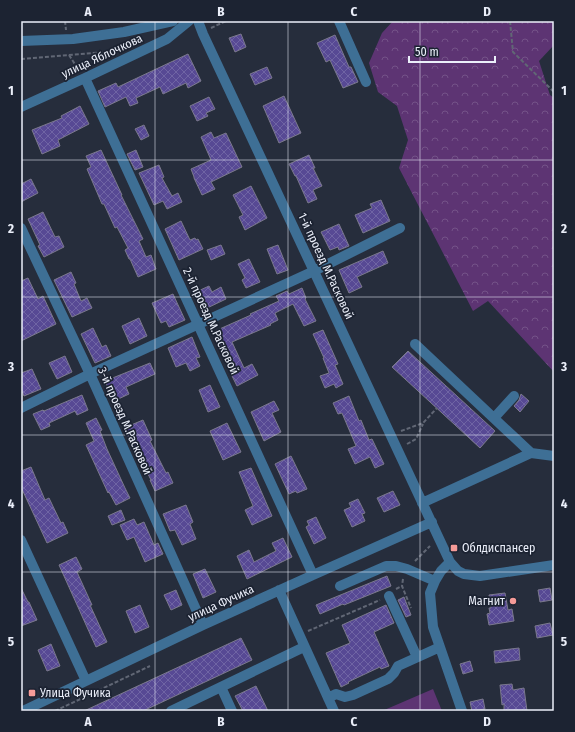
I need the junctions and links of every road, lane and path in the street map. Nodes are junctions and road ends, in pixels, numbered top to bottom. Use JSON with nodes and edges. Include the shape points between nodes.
{"nodes":[{"id":1,"x":65,"y":21,"type":"edge"},
{"id":2,"x":173,"y":21,"type":"edge"},
{"id":3,"x":189,"y":21,"type":"edge"},
{"id":4,"x":198,"y":21,"type":"edge"},
{"id":5,"x":226,"y":21,"type":"edge"},
{"id":6,"x":339,"y":21,"type":"edge"},
{"id":7,"x":510,"y":21,"type":"edge"},
{"id":8,"x":66,"y":31,"type":"dead end"},
{"id":9,"x":203,"y":34,"type":"junction"},
{"id":10,"x":21,"y":41,"type":"edge"},
{"id":11,"x":121,"y":48,"type":"dead end"},
{"id":12,"x":69,"y":55,"type":"junction"},
{"id":13,"x":21,"y":60,"type":"edge"},
{"id":14,"x":85,"y":78,"type":"junction"},
{"id":15,"x":366,"y":82,"type":"dead end"},
{"id":16,"x":554,"y":92,"type":"edge"},
{"id":17,"x":21,"y":107,"type":"edge"},
{"id":18,"x":21,"y":228,"type":"edge"},
{"id":19,"x":400,"y":228,"type":"dead end"},
{"id":20,"x":314,"y":271,"type":"junction"},
{"id":21,"x":198,"y":325,"type":"junction"},
{"id":22,"x":415,"y":344,"type":"dead end"},
{"id":23,"x":90,"y":374,"type":"junction"},
{"id":24,"x":514,"y":396,"type":"dead end"},
{"id":25,"x":21,"y":408,"type":"edge"},
{"id":26,"x":437,"y":408,"type":"dead end"},
{"id":27,"x":494,"y":418,"type":"junction"},
{"id":28,"x":423,"y":423,"type":"junction"},
{"id":29,"x":403,"y":430,"type":"dead end"},
{"id":30,"x":409,"y":443,"type":"dead end"},
{"id":31,"x":531,"y":453,"type":"junction"},
{"id":32,"x":554,"y":456,"type":"edge"},
{"id":33,"x":422,"y":503,"type":"junction"},
{"id":34,"x":432,"y":522,"type":"junction"},
{"id":35,"x":21,"y":540,"type":"edge"},
{"id":36,"x":450,"y":562,"type":"junction"},
{"id":37,"x":554,"y":566,"type":"edge"},
{"id":38,"x":313,"y":575,"type":"junction"},
{"id":39,"x":435,"y":580,"type":"junction"},
{"id":40,"x":340,"y":586,"type":"dead end"},
{"id":41,"x":279,"y":590,"type":"junction"},
{"id":42,"x":389,"y":596,"type":"joint"},
{"id":43,"x":203,"y":625,"type":"junction"},
{"id":44,"x":299,"y":635,"type":"junction"},
{"id":45,"x":304,"y":647,"type":"junction"},
{"id":46,"x":440,"y":647,"type":"junction"},
{"id":47,"x":417,"y":657,"type":"junction"},
{"id":48,"x":150,"y":666,"type":"dead end"},
{"id":49,"x":86,"y":681,"type":"junction"},
{"id":50,"x":221,"y":687,"type":"junction"},
{"id":51,"x":328,"y":698,"type":"junction"},
{"id":52,"x":38,"y":708,"type":"edge"},
{"id":53,"x":23,"y":711,"type":"edge"},
{"id":54,"x":55,"y":711,"type":"edge"},
{"id":55,"x":171,"y":711,"type":"edge"},
{"id":56,"x":232,"y":711,"type":"edge"},
{"id":57,"x":334,"y":711,"type":"edge"},
{"id":58,"x":462,"y":711,"type":"edge"}],
"edges":[{"from":1,"to":8,"type":"path"},
{"from":2,"to":10,"type":"street","via":[[124,32],[73,39]]},
{"from":3,"to":14,"type":"street","name":"улица Яблочкова","via":[[167,39]]},
{"from":4,"to":9,"type":"street","name":"1-й проезд М.Расковой"},
{"from":5,"to":9,"type":"path"},
{"from":6,"to":15,"type":"street"},
{"from":7,"to":16,"type":"path","via":[[512,52]]},
{"from":9,"to":20,"type":"street","name":"1-й проезд М.Расковой"},
{"from":11,"to":12,"type":"path"},
{"from":12,"to":13,"type":"path"},
{"from":12,"to":14,"type":"path"},
{"from":14,"to":17,"type":"street","name":"улица Яблочкова"},
{"from":14,"to":21,"type":"street","name":"2-й проезд М.Расковой"},
{"from":18,"to":23,"type":"street","name":"3-й проезд М.Расковой"},
{"from":19,"to":20,"type":"street"},
{"from":20,"to":21,"type":"street"},
{"from":20,"to":33,"type":"street","name":"1-й проезд М.Расковой"},
{"from":21,"to":23,"type":"street"},
{"from":21,"to":38,"type":"street","name":"2-й проезд М.Расковой"},
{"from":22,"to":27,"type":"street"},
{"from":23,"to":25,"type":"street"},
{"from":23,"to":43,"type":"street","name":"3-й проезд М.Расковой"},
{"from":24,"to":27,"type":"street"},
{"from":26,"to":28,"type":"path"},
{"from":27,"to":31,"type":"street"},
{"from":28,"to":29,"type":"path"},
{"from":28,"to":30,"type":"path","via":[[416,439]]},
{"from":31,"to":32,"type":"street"},
{"from":31,"to":33,"type":"street"},
{"from":33,"to":34,"type":"street","name":"1-й проезд М.Расковой"},
{"from":34,"to":36,"type":"street","name":"1-й проезд М.Расковой"},
{"from":34,"to":38,"type":"street","name":"улица Фучика"},
{"from":35,"to":49,"type":"street"},
{"from":36,"to":37,"type":"street","via":[[464,574],[480,576]]},
{"from":36,"to":39,"type":"street"},
{"from":38,"to":41,"type":"street","name":"улица Фучика"},
{"from":39,"to":40,"type":"street","via":[[407,569],[386,566]]},
{"from":39,"to":46,"type":"street","via":[[430,593],[433,627]]},
{"from":41,"to":43,"type":"street","name":"улица Фучика"},
{"from":41,"to":44,"type":"street"},
{"from":42,"to":44,"type":"path"},
{"from":42,"to":47,"type":"street"},
{"from":43,"to":49,"type":"street","name":"улица Фучика"},
{"from":44,"to":45,"type":"street"},
{"from":45,"to":50,"type":"street"},
{"from":45,"to":51,"type":"street"},
{"from":46,"to":47,"type":"street"},
{"from":46,"to":58,"type":"street"},
{"from":47,"to":51,"type":"street","via":[[398,666],[388,679],[353,695],[345,697],[336,694]]},
{"from":48,"to":54,"type":"path"},
{"from":49,"to":52,"type":"street","name":"улица Фучика"},
{"from":50,"to":55,"type":"street"},
{"from":50,"to":56,"type":"street"},
{"from":51,"to":57,"type":"street"},
{"from":52,"to":53,"type":"street","name":"улица Фучика"}]}
